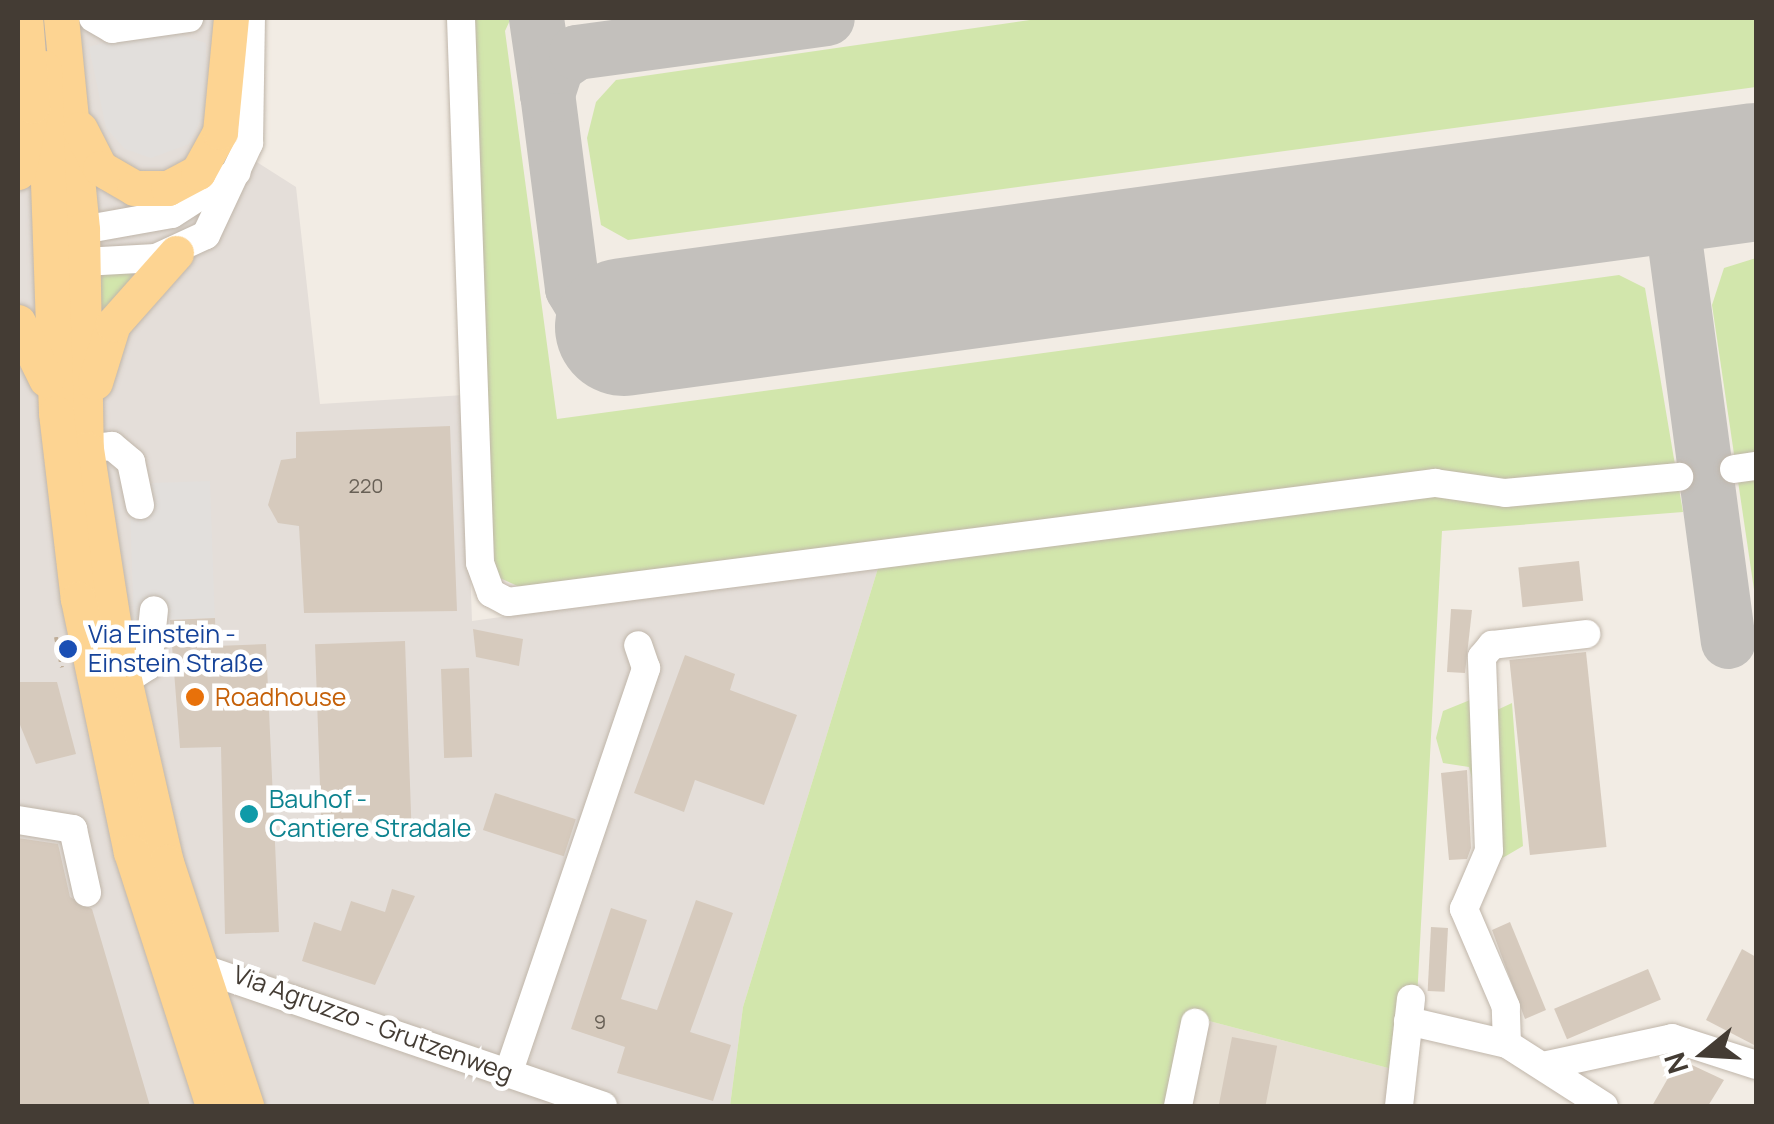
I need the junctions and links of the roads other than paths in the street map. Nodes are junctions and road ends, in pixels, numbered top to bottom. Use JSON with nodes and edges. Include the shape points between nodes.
{"nodes":[{"id":1,"x":25,"y":18,"type":"edge"},
{"id":2,"x":93,"y":18,"type":"edge"},
{"id":3,"x":189,"y":18,"type":"edge"},
{"id":4,"x":231,"y":18,"type":"edge"},
{"id":5,"x":251,"y":18,"type":"edge"},
{"id":6,"x":461,"y":18,"type":"edge"},
{"id":7,"x":55,"y":24,"type":"edge"},
{"id":8,"x":242,"y":168,"type":"junction"},
{"id":9,"x":18,"y":172,"type":"edge"},
{"id":10,"x":38,"y":249,"type":"edge"},
{"id":11,"x":176,"y":253,"type":"junction"},
{"id":12,"x":18,"y":322,"type":"edge"},
{"id":13,"x":56,"y":413,"type":"junction"},
{"id":14,"x":85,"y":443,"type":"junction"},
{"id":15,"x":1679,"y":477,"type":"dead end"},
{"id":16,"x":140,"y":505,"type":"dead end"},
{"id":17,"x":154,"y":610,"type":"dead end"},
{"id":18,"x":1586,"y":634,"type":"dead end"},
{"id":19,"x":638,"y":645,"type":"dead end"},
{"id":20,"x":123,"y":682,"type":"junction"},
{"id":21,"x":18,"y":820,"type":"edge"},
{"id":22,"x":87,"y":892,"type":"dead end"},
{"id":23,"x":198,"y":967,"type":"junction"},
{"id":24,"x":1195,"y":1023,"type":"dead end"},
{"id":25,"x":1507,"y":1044,"type":"junction"},
{"id":26,"x":1756,"y":1065,"type":"edge"},
{"id":27,"x":1544,"y":1066,"type":"junction"},
{"id":28,"x":521,"y":1087,"type":"edge"},
{"id":29,"x":213,"y":1106,"type":"edge"},
{"id":30,"x":246,"y":1106,"type":"edge"},
{"id":31,"x":604,"y":1106,"type":"edge"},
{"id":32,"x":1178,"y":1106,"type":"edge"},
{"id":33,"x":1399,"y":1106,"type":"edge"},
{"id":34,"x":1604,"y":1106,"type":"edge"}],
"edges":[{"from":1,"to":9,"type":"main road","via":[[32,106]]},
{"from":2,"to":3,"type":"street","via":[[112,29]]},
{"from":4,"to":7,"type":"main road","via":[[212,152],[188,179],[157,190],[106,173],[84,144]]},
{"from":5,"to":8,"type":"street"},
{"from":6,"to":15,"type":"street","via":[[480,563],[492,593],[508,602],[1435,483],[1505,493]]},
{"from":7,"to":10,"type":"main road"},
{"from":8,"to":10,"type":"street","via":[[193,206]]},
{"from":8,"to":11,"type":"street","via":[[206,235]]},
{"from":10,"to":11,"type":"street"},
{"from":10,"to":13,"type":"main road"},
{"from":10,"to":14,"type":"main road"},
{"from":11,"to":14,"type":"main road","via":[[113,324]]},
{"from":12,"to":13,"type":"main road"},
{"from":13,"to":29,"type":"main road","via":[[103,735]]},
{"from":14,"to":16,"type":"street","via":[[112,446],[131,462]]},
{"from":14,"to":20,"type":"main road"},
{"from":17,"to":20,"type":"street","via":[[148,666]]},
{"from":18,"to":25,"type":"street","via":[[1497,644],[1482,657],[1489,851],[1464,909],[1506,1007]]},
{"from":19,"to":28,"type":"street","via":[[646,668]]},
{"from":20,"to":23,"type":"main road"},
{"from":21,"to":22,"type":"street","via":[[72,828]]},
{"from":23,"to":28,"type":"street","name":"Via Agruzzo - Grutzenweg"},
{"from":23,"to":30,"type":"main road"},
{"from":24,"to":32,"type":"street"},
{"from":25,"to":27,"type":"street"},
{"from":25,"to":33,"type":"street","via":[[1410,1010]]},
{"from":26,"to":27,"type":"street","via":[[1672,1038]]},
{"from":27,"to":34,"type":"street"},
{"from":28,"to":31,"type":"street","name":"Via Agruzzo - Grutzenweg"}]}
